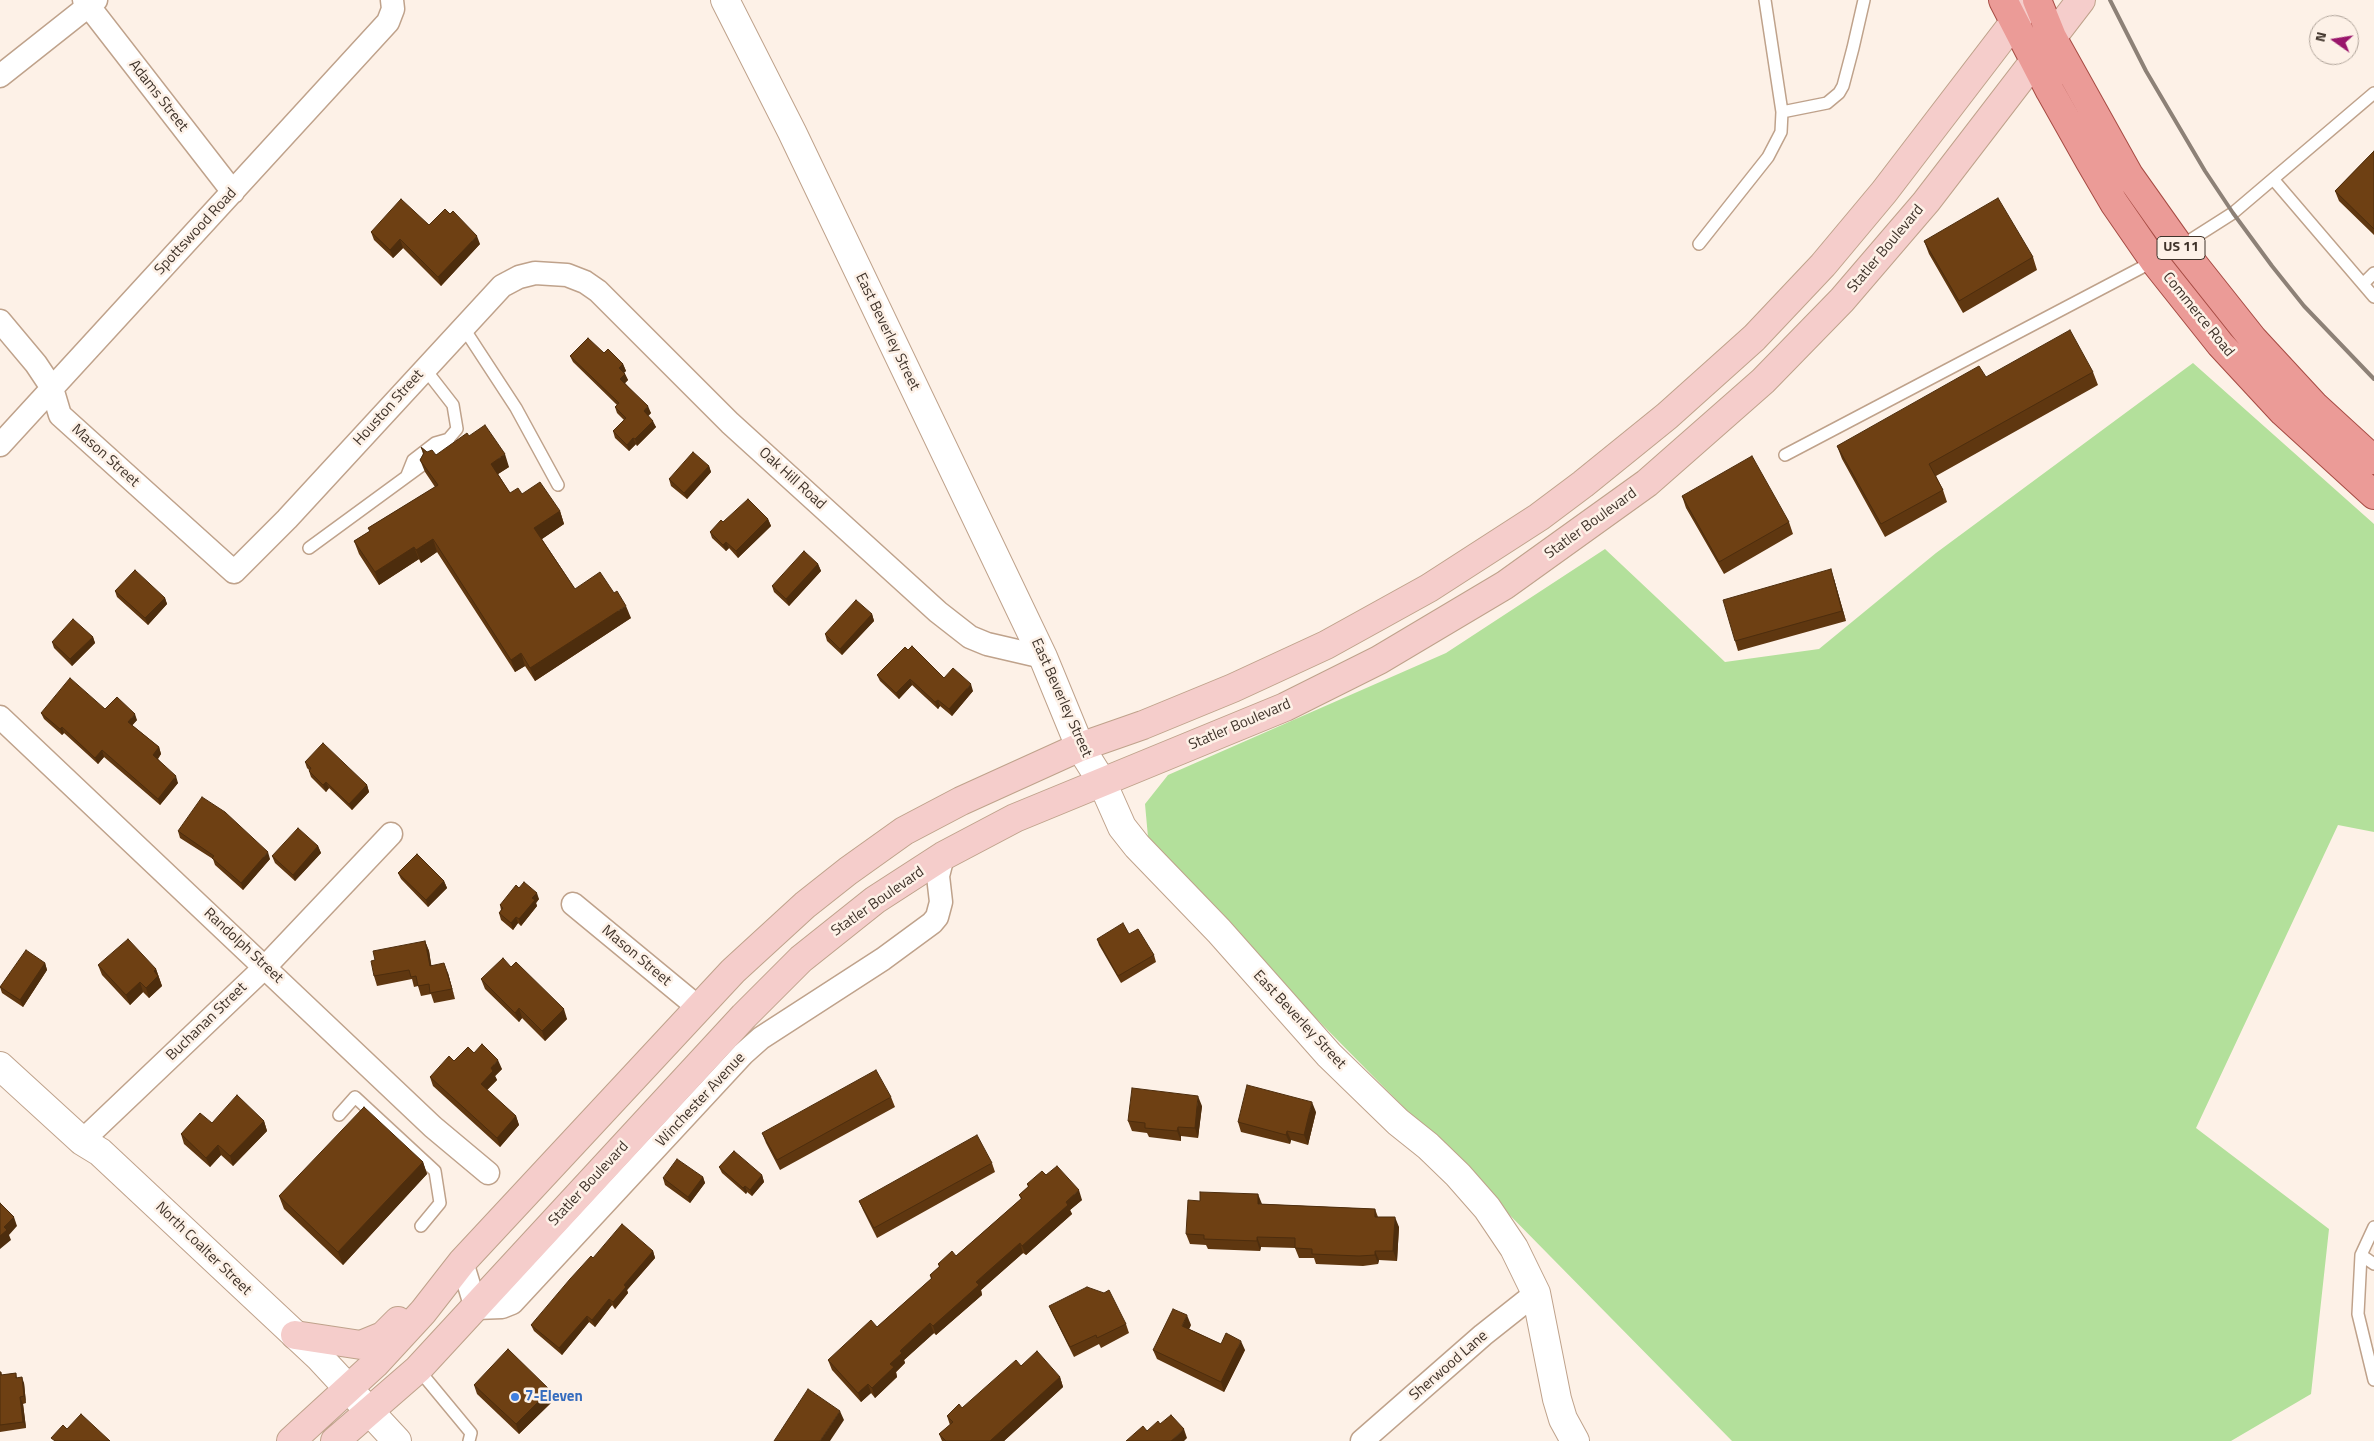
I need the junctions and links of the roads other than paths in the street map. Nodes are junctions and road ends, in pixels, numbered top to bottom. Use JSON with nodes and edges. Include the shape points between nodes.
{"nodes":[{"id":1,"x":725,"y":0,"type":"edge"},
{"id":2,"x":1765,"y":0,"type":"edge"},
{"id":3,"x":1864,"y":0,"type":"edge"},
{"id":4,"x":2031,"y":0,"type":"edge"},
{"id":5,"x":2037,"y":0,"type":"edge"},
{"id":6,"x":2081,"y":0,"type":"edge"},
{"id":7,"x":89,"y":2,"type":"edge"},
{"id":8,"x":391,"y":9,"type":"edge"},
{"id":9,"x":2009,"y":11,"type":"edge"},
{"id":10,"x":2052,"y":37,"type":"junction"},
{"id":11,"x":2034,"y":61,"type":"junction"},
{"id":12,"x":0,"y":76,"type":"edge"},
{"id":13,"x":2374,"y":93,"type":"edge"},
{"id":14,"x":1782,"y":112,"type":"junction"},
{"id":15,"x":2273,"y":179,"type":"junction"},
{"id":16,"x":233,"y":192,"type":"junction"},
{"id":17,"x":1699,"y":244,"type":"dead end"},
{"id":18,"x":2167,"y":254,"type":"junction"},
{"id":19,"x":559,"y":273,"type":"joint"},
{"id":20,"x":2374,"y":273,"type":"edge"},
{"id":21,"x":2363,"y":284,"type":"junction"},
{"id":22,"x":2374,"y":297,"type":"edge"},
{"id":23,"x":0,"y":321,"type":"edge"},
{"id":24,"x":463,"y":328,"type":"junction"},
{"id":25,"x":425,"y":368,"type":"junction"},
{"id":26,"x":52,"y":388,"type":"junction"},
{"id":27,"x":449,"y":440,"type":"junction"},
{"id":28,"x":0,"y":445,"type":"edge"},
{"id":29,"x":1785,"y":455,"type":"dead end"},
{"id":30,"x":433,"y":457,"type":"edge"},
{"id":31,"x":2374,"y":460,"type":"edge"},
{"id":32,"x":421,"y":466,"type":"edge"},
{"id":33,"x":406,"y":476,"type":"junction"},
{"id":34,"x":558,"y":485,"type":"dead end"},
{"id":35,"x":2374,"y":495,"type":"edge"},
{"id":36,"x":309,"y":548,"type":"dead end"},
{"id":37,"x":234,"y":572,"type":"joint"},
{"id":38,"x":1043,"y":657,"type":"junction"},
{"id":39,"x":0,"y":716,"type":"edge"},
{"id":40,"x":1080,"y":748,"type":"junction"},
{"id":41,"x":1102,"y":782,"type":"junction"},
{"id":42,"x":390,"y":834,"type":"dead end"},
{"id":43,"x":943,"y":856,"type":"junction"},
{"id":44,"x":573,"y":904,"type":"dead end"},
{"id":45,"x":265,"y":967,"type":"junction"},
{"id":46,"x":699,"y":1008,"type":"junction"},
{"id":47,"x":0,"y":1066,"type":"edge"},
{"id":48,"x":339,"y":1115,"type":"dead end"},
{"id":49,"x":82,"y":1141,"type":"junction"},
{"id":50,"x":488,"y":1172,"type":"dead end"},
{"id":51,"x":421,"y":1226,"type":"dead end"},
{"id":52,"x":2374,"y":1228,"type":"edge"},
{"id":53,"x":2361,"y":1255,"type":"junction"},
{"id":54,"x":462,"y":1262,"type":"junction"},
{"id":55,"x":2374,"y":1264,"type":"edge"},
{"id":56,"x":1536,"y":1293,"type":"junction"},
{"id":57,"x":476,"y":1308,"type":"junction"},
{"id":58,"x":295,"y":1335,"type":"junction"},
{"id":59,"x":418,"y":1369,"type":"junction"},
{"id":60,"x":2374,"y":1380,"type":"edge"},
{"id":61,"x":348,"y":1389,"type":"junction"},
{"id":62,"x":370,"y":1412,"type":"junction"},
{"id":63,"x":290,"y":1441,"type":"edge"},
{"id":64,"x":335,"y":1441,"type":"edge"},
{"id":65,"x":397,"y":1441,"type":"edge"},
{"id":66,"x":469,"y":1441,"type":"edge"},
{"id":67,"x":1362,"y":1441,"type":"edge"},
{"id":68,"x":1575,"y":1441,"type":"edge"}],
"edges":[{"from":1,"to":38,"type":"street","name":"East Beverley Street","via":[[792,132]]},
{"from":2,"to":14,"type":"lane"},
{"from":3,"to":14,"type":"lane","via":[[1839,92],[1827,103]]},
{"from":4,"to":9,"type":"main road"},
{"from":5,"to":10,"type":"main road","name":"Commerce Road","number":"US 11"},
{"from":6,"to":10,"type":"main road","name":"Statler Boulevard"},
{"from":7,"to":12,"type":"street"},
{"from":7,"to":16,"type":"street","name":"Adams Street"},
{"from":8,"to":16,"type":"street","name":"Spottswood Road"},
{"from":9,"to":11,"type":"main road","name":"Commerce Road","number":"US 11"},
{"from":9,"to":40,"type":"main road","via":[[1884,192],[1800,290],[1699,389],[1590,479],[1493,548],[1326,645],[1233,688]]},
{"from":10,"to":11,"type":"main road","name":"Statler Boulevard"},
{"from":10,"to":18,"type":"main road","name":"Commerce Road","number":"US 11","via":[[2129,175]]},
{"from":11,"to":18,"type":"main road","name":"Commerce Road","number":"US 11","via":[[2109,195]]},
{"from":11,"to":41,"type":"main road","name":"Statler Boulevard","via":[[1926,202],[1842,300],[1756,388],[1640,489],[1505,585],[1379,660],[1285,707]]},
{"from":13,"to":15,"type":"lane"},
{"from":14,"to":17,"type":"lane","via":[[1781,132],[1768,157]]},
{"from":15,"to":18,"type":"lane","via":[[2233,213]]},
{"from":15,"to":21,"type":"lane"},
{"from":16,"to":26,"type":"street","name":"Spottswood Road"},
{"from":18,"to":29,"type":"lane"},
{"from":18,"to":31,"type":"main road","name":"Commerce Road","number":"US 11","via":[[2314,404]]},
{"from":18,"to":35,"type":"main road","name":"Commerce Road","number":"US 11","via":[[2220,344],[2277,406]]},
{"from":19,"to":24,"type":"street","name":"Houston Street","via":[[535,273],[502,286]]},
{"from":19,"to":38,"type":"street","name":"Oak Hill Road","via":[[578,278],[598,291],[730,423],[938,612],[970,637]]},
{"from":20,"to":21,"type":"lane"},
{"from":21,"to":22,"type":"lane"},
{"from":23,"to":26,"type":"street","name":"Mason Street"},
{"from":24,"to":25,"type":"street","name":"Houston Street"},
{"from":24,"to":34,"type":"lane","via":[[516,408]]},
{"from":25,"to":27,"type":"lane","via":[[453,405],[457,429]]},
{"from":25,"to":37,"type":"street","name":"Houston Street","via":[[288,519]]},
{"from":26,"to":28,"type":"street","name":"Spottswood Road"},
{"from":26,"to":37,"type":"street","name":"Mason Street","via":[[60,415]]},
{"from":27,"to":30,"type":"lane"},
{"from":27,"to":33,"type":"lane","via":[[435,443],[413,460]]},
{"from":32,"to":33,"type":"lane"},
{"from":33,"to":36,"type":"lane"},
{"from":38,"to":40,"type":"street","name":"East Beverley Street"},
{"from":39,"to":45,"type":"street","name":"Randolph Street"},
{"from":40,"to":41,"type":"street","name":"East Beverley Street"},
{"from":40,"to":46,"type":"main road","via":[[1011,777],[904,831],[805,905],[746,958]]},
{"from":41,"to":43,"type":"main road","name":"Statler Boulevard","via":[[1015,818]]},
{"from":41,"to":56,"type":"street","name":"East Beverley Street","via":[[1122,826],[1138,846],[1329,1055],[1398,1122],[1428,1146],[1487,1208],[1514,1248]]},
{"from":42,"to":45,"type":"street","name":"Buchanan Street"},
{"from":43,"to":57,"type":"main road","name":"Statler Boulevard","via":[[875,900],[801,959],[744,1016]]},
{"from":43,"to":57,"type":"street","name":"Winchester Avenue","via":[[938,876],[941,902],[932,923],[749,1048],[517,1299],[502,1307]]},
{"from":44,"to":46,"type":"street","name":"Mason Street"},
{"from":45,"to":49,"type":"street","name":"Buchanan Street"},
{"from":45,"to":50,"type":"street","name":"Randolph Street","via":[[433,1127]]},
{"from":46,"to":54,"type":"main road"},
{"from":47,"to":49,"type":"street","name":"North Coalter Street"},
{"from":48,"to":51,"type":"lane","via":[[355,1097],[435,1171],[440,1203]]},
{"from":49,"to":58,"type":"street","name":"North Coalter Street","via":[[100,1152]]},
{"from":52,"to":53,"type":"lane"},
{"from":53,"to":55,"type":"lane"},
{"from":53,"to":60,"type":"lane","via":[[2358,1314]]},
{"from":54,"to":57,"type":"street"},
{"from":54,"to":58,"type":"main road","via":[[383,1336],[373,1341],[352,1345]]},
{"from":54,"to":61,"type":"main road","via":[[423,1312]]},
{"from":56,"to":67,"type":"street","name":"Sherwood Lane"},
{"from":56,"to":68,"type":"street","name":"East Beverley Street","via":[[1560,1409]]},
{"from":57,"to":59,"type":"main road","name":"Statler Boulevard"},
{"from":58,"to":61,"type":"street","name":"North Coalter Street"},
{"from":59,"to":62,"type":"main road","name":"Statler Boulevard"},
{"from":59,"to":66,"type":"lane","via":[[471,1433]]},
{"from":61,"to":62,"type":"street","name":"North Coalter Street"},
{"from":61,"to":63,"type":"main road"},
{"from":62,"to":64,"type":"main road","name":"Statler Boulevard"},
{"from":62,"to":65,"type":"street","name":"North Coalter Street"}]}
